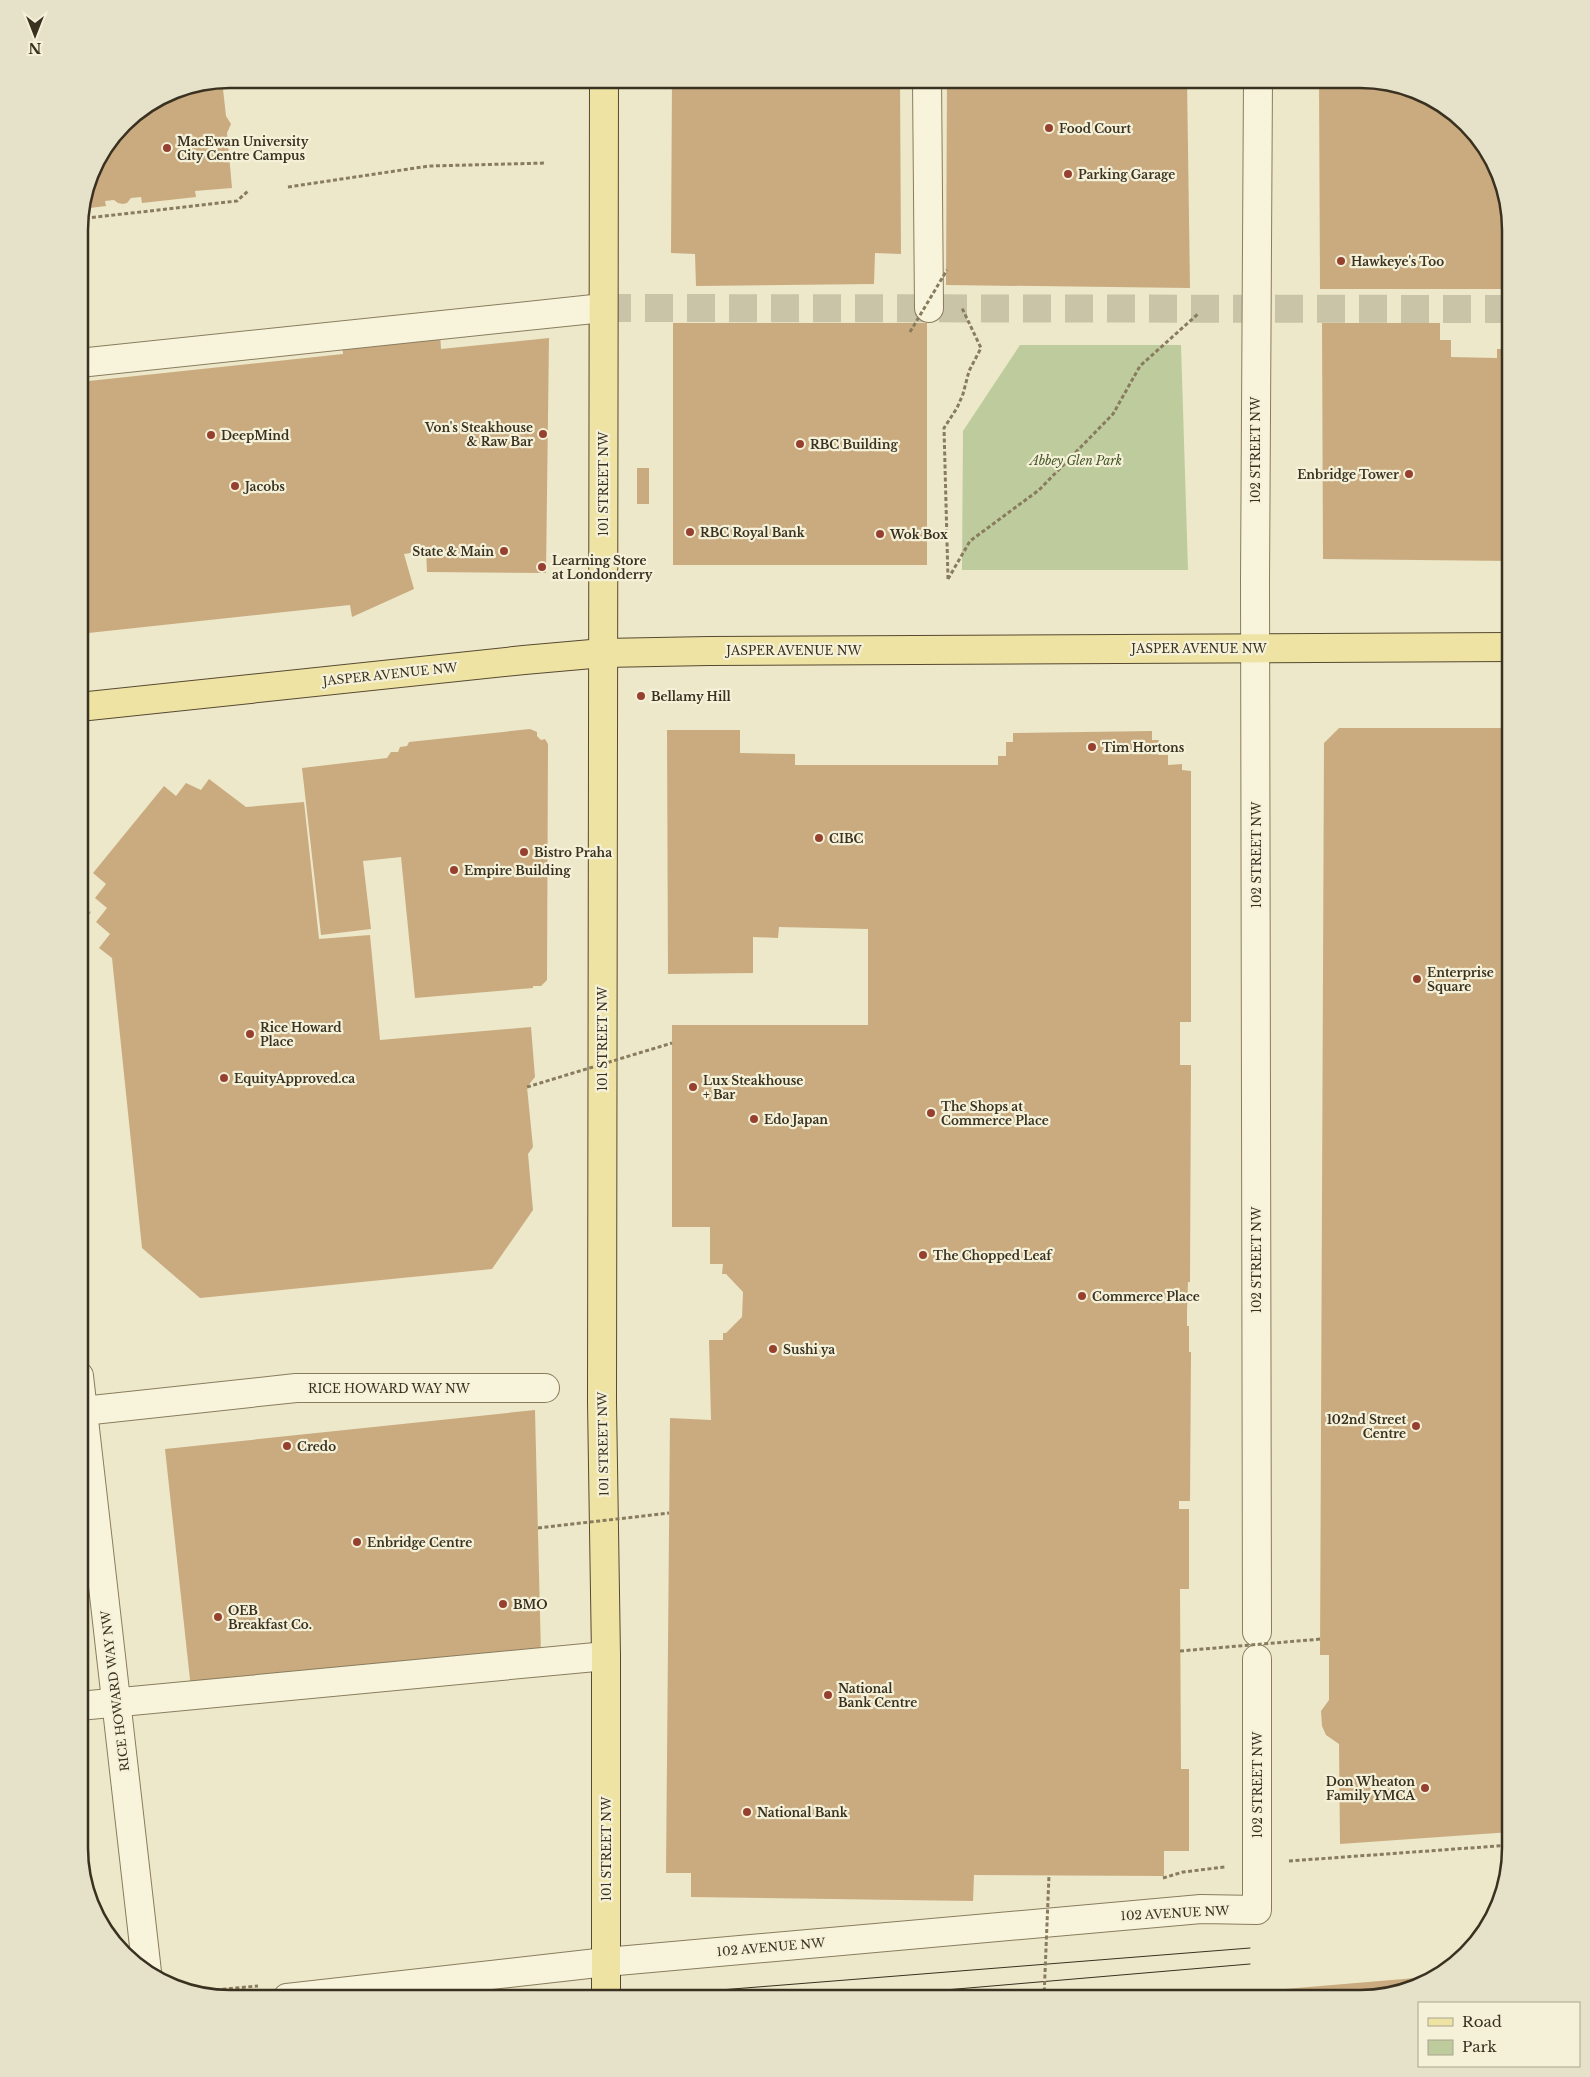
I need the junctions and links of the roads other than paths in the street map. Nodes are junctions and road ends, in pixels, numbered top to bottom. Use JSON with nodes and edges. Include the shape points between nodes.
{"nodes":[{"id":1,"x":604,"y":87,"type":"edge"},
{"id":2,"x":927,"y":88,"type":"edge"},
{"id":3,"x":1258,"y":88,"type":"edge"},
{"id":4,"x":603,"y":308,"type":"junction"},
{"id":5,"x":929,"y":308,"type":"dead end"},
{"id":6,"x":88,"y":363,"type":"edge"},
{"id":7,"x":1502,"y":647,"type":"edge"},
{"id":8,"x":1255,"y":648,"type":"junction"},
{"id":9,"x":603,"y":653,"type":"junction"},
{"id":10,"x":88,"y":706,"type":"edge"},
{"id":11,"x":545,"y":1388,"type":"dead end"},
{"id":12,"x":87,"y":1410,"type":"edge"},
{"id":13,"x":87,"y":1447,"type":"edge"},
{"id":14,"x":1257,"y":1632,"type":"dead end"},
{"id":15,"x":606,"y":1656,"type":"junction"},
{"id":16,"x":1257,"y":1660,"type":"dead end"},
{"id":17,"x":117,"y":1703,"type":"junction"},
{"id":18,"x":87,"y":1705,"type":"edge"},
{"id":19,"x":1257,"y":1910,"type":"joint"},
{"id":20,"x":606,"y":1962,"type":"junction"},
{"id":21,"x":146,"y":1963,"type":"edge"},
{"id":22,"x":358,"y":1990,"type":"edge"},
{"id":23,"x":606,"y":1990,"type":"edge"}],
"edges":[{"from":1,"to":4,"type":"main road","name":"101 STREET NW"},
{"from":2,"to":5,"type":"street"},
{"from":3,"to":8,"type":"street","name":"102 STREET NW"},
{"from":4,"to":6,"type":"street"},
{"from":4,"to":9,"type":"main road","name":"101 STREET NW"},
{"from":7,"to":8,"type":"main road","name":"JASPER AVENUE NW"},
{"from":8,"to":9,"type":"main road","name":"JASPER AVENUE NW"},
{"from":8,"to":14,"type":"street","name":"102 STREET NW"},
{"from":9,"to":10,"type":"main road","name":"JASPER AVENUE NW"},
{"from":9,"to":15,"type":"main road","name":"101 STREET NW","via":[[602,1402]]},
{"from":11,"to":12,"type":"street","name":"RICE HOWARD WAY NW","via":[[296,1388]]},
{"from":13,"to":17,"type":"street","name":"RICE HOWARD WAY NW"},
{"from":15,"to":17,"type":"street"},
{"from":15,"to":20,"type":"main road","name":"101 STREET NW"},
{"from":16,"to":19,"type":"street","name":"102 STREET NW"},
{"from":17,"to":18,"type":"street"},
{"from":17,"to":21,"type":"street","name":"RICE HOWARD WAY NW"},
{"from":19,"to":20,"type":"street","name":"102 AVENUE NW","via":[[1202,1909]]},
{"from":20,"to":22,"type":"street","name":"102 AVENUE NW"},
{"from":20,"to":23,"type":"main road","name":"101 STREET NW"}]}
